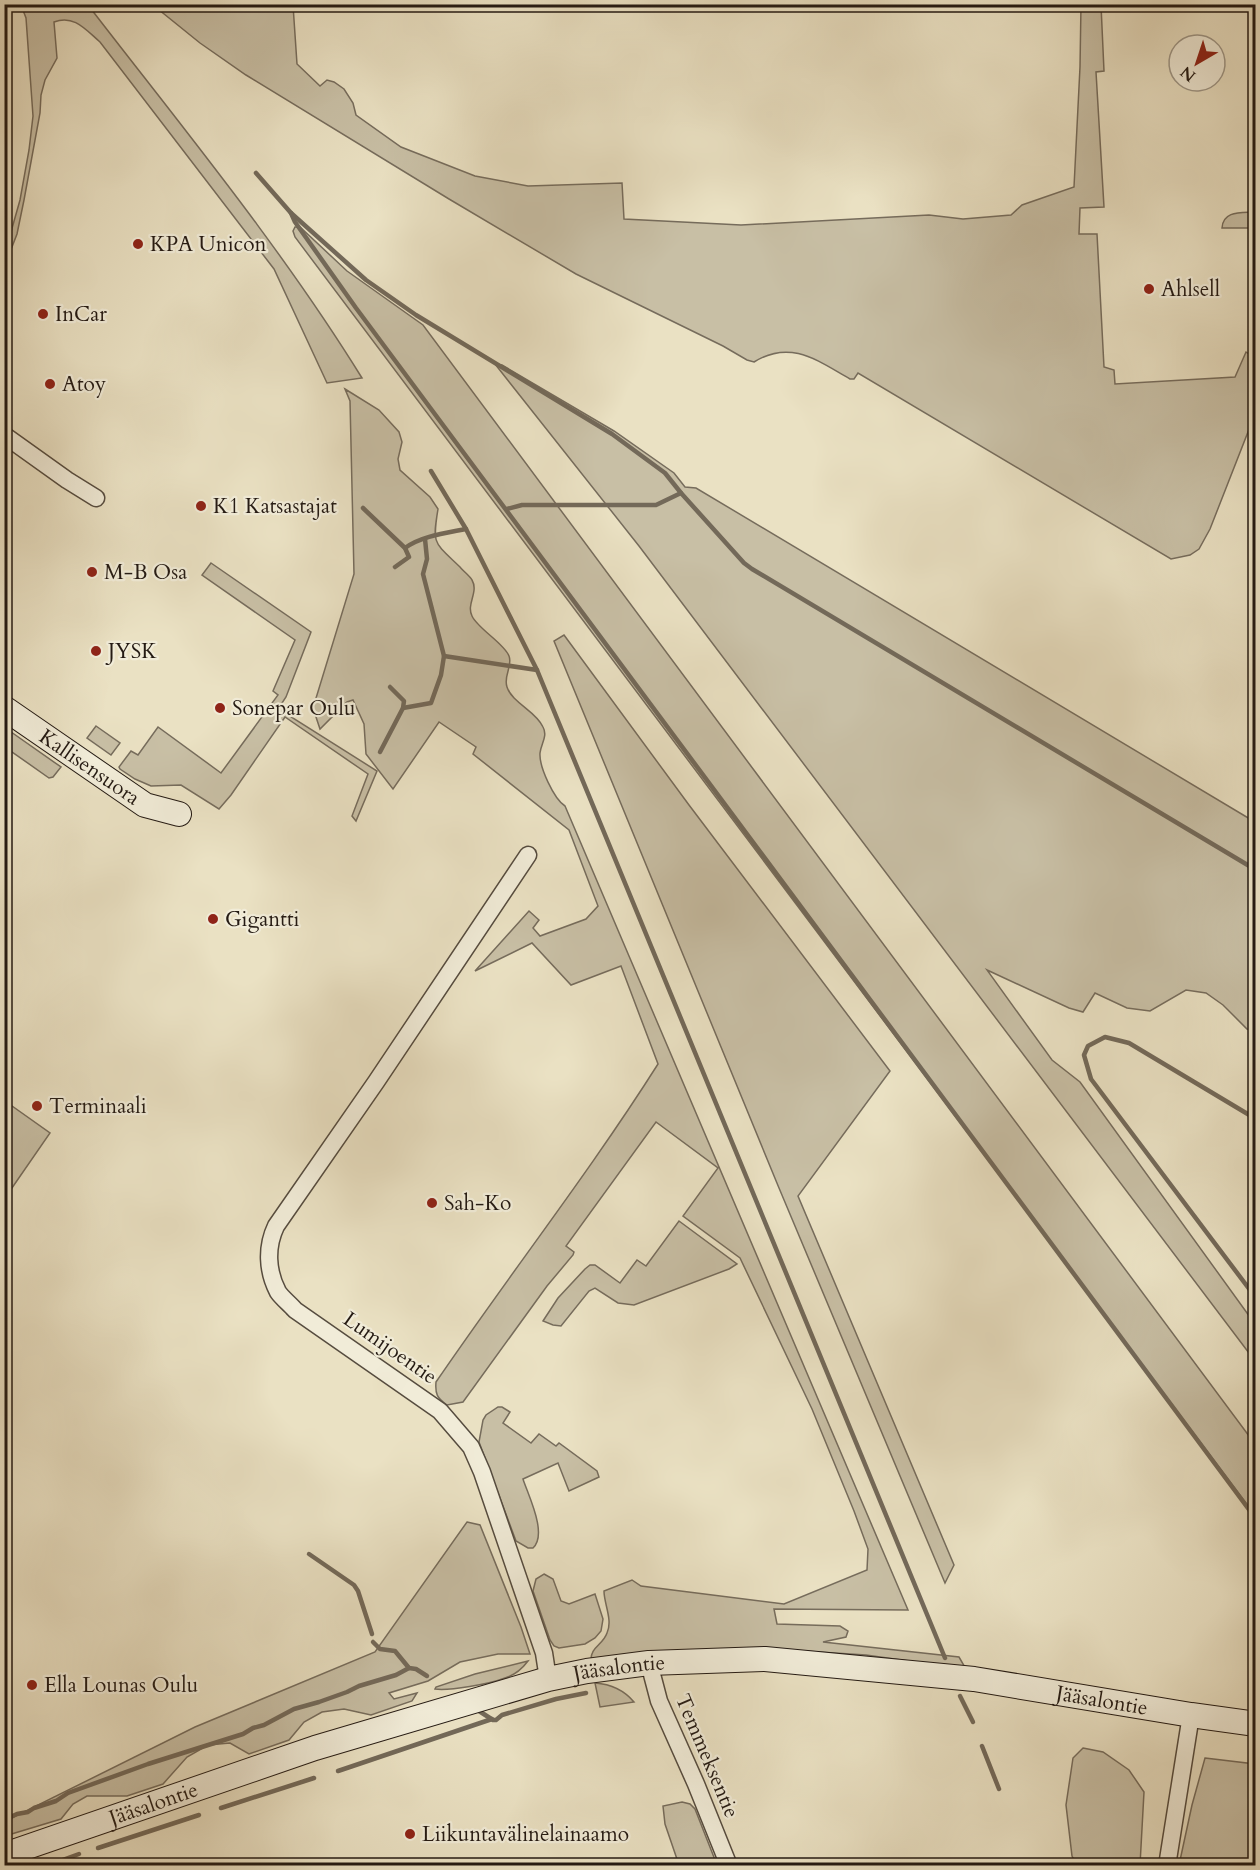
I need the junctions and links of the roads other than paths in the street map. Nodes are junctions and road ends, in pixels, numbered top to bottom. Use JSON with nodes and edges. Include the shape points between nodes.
{"nodes":[{"id":1,"x":4,"y":435,"type":"edge"},
{"id":2,"x":96,"y":498,"type":"dead end"},
{"id":3,"x":4,"y":708,"type":"edge"},
{"id":4,"x":179,"y":814,"type":"dead end"},
{"id":5,"x":528,"y":855,"type":"dead end"},
{"id":6,"x":649,"y":1663,"type":"junction"},
{"id":7,"x":548,"y":1679,"type":"junction"},
{"id":8,"x":1191,"y":1715,"type":"junction"},
{"id":9,"x":1256,"y":1724,"type":"edge"},
{"id":10,"x":4,"y":1856,"type":"edge"},
{"id":11,"x":729,"y":1866,"type":"edge"},
{"id":12,"x":1167,"y":1866,"type":"edge"}],
"edges":[{"from":1,"to":2,"type":"street"},
{"from":3,"to":4,"type":"main road","name":"Kallisensuora","via":[[145,806]]},
{"from":5,"to":7,"type":"street","name":"Lumijoentie","via":[[276,1226],[268,1255],[279,1293],[295,1310],[440,1411],[471,1447],[544,1653]]},
{"from":6,"to":7,"type":"main road","name":"Jääsalontie"},
{"from":6,"to":8,"type":"main road","name":"Jääsalontie","via":[[765,1659],[862,1667],[974,1679]]},
{"from":6,"to":11,"type":"street","name":"Temmeksentie","via":[[658,1701]]},
{"from":7,"to":10,"type":"main road","name":"Jääsalontie","via":[[315,1748]]},
{"from":8,"to":9,"type":"main road","name":"Jääsalontie"},
{"from":8,"to":12,"type":"street"}]}
